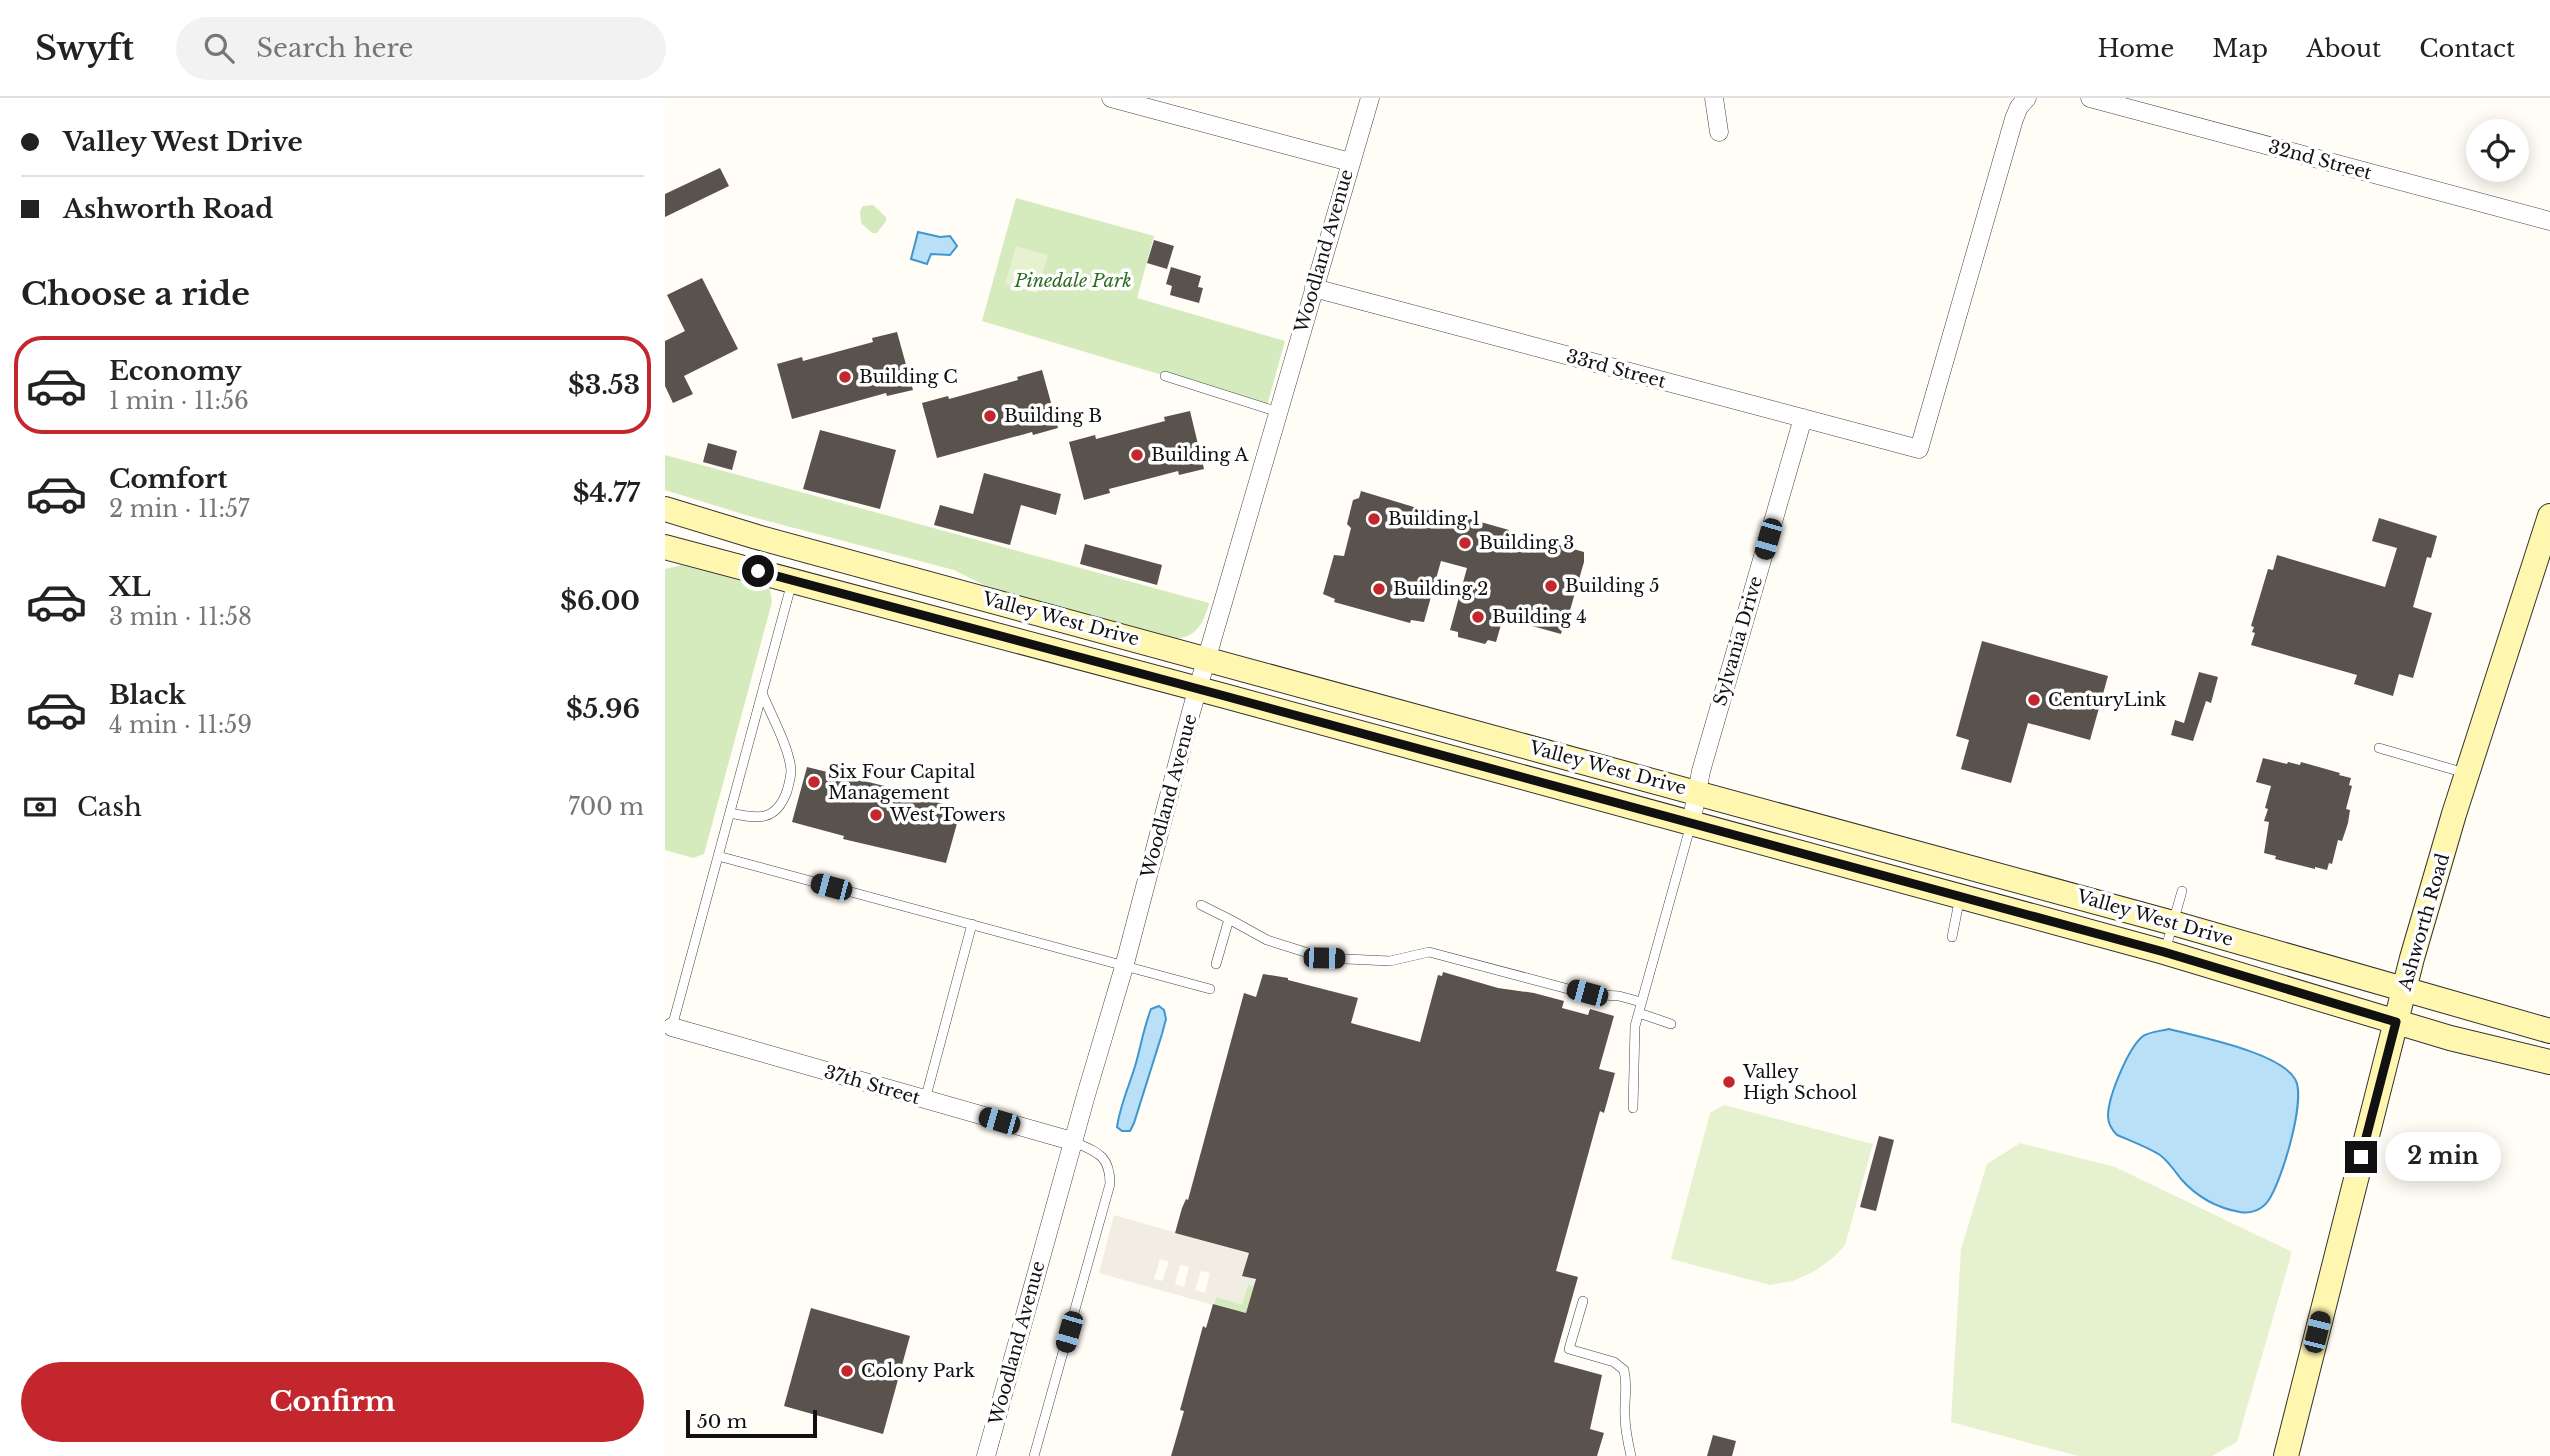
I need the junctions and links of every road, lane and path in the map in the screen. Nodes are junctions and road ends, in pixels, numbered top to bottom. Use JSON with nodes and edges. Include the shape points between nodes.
{"nodes":[{"id":1,"x":1111,"y":98,"type":"edge"},
{"id":2,"x":1370,"y":98,"type":"edge"},
{"id":3,"x":1714,"y":98,"type":"edge"},
{"id":4,"x":2027,"y":98,"type":"edge"},
{"id":5,"x":2090,"y":98,"type":"edge"},
{"id":6,"x":1719,"y":132,"type":"dead end"},
{"id":7,"x":1350,"y":162,"type":"junction"},
{"id":8,"x":2550,"y":221,"type":"edge"},
{"id":9,"x":1314,"y":288,"type":"junction"},
{"id":10,"x":1165,"y":376,"type":"dead end"},
{"id":11,"x":1278,"y":412,"type":"junction"},
{"id":12,"x":1803,"y":418,"type":"junction"},
{"id":13,"x":665,"y":509,"type":"edge"},
{"id":14,"x":2550,"y":516,"type":"edge"},
{"id":15,"x":665,"y":547,"type":"edge"},
{"id":16,"x":793,"y":580,"type":"junction"},
{"id":17,"x":1207,"y":658,"type":"junction"},
{"id":18,"x":1198,"y":689,"type":"junction"},
{"id":19,"x":762,"y":693,"type":"junction"},
{"id":20,"x":2379,"y":748,"type":"dead end"},
{"id":21,"x":2468,"y":774,"type":"junction"},
{"id":22,"x":1696,"y":791,"type":"junction"},
{"id":23,"x":730,"y":813,"type":"junction"},
{"id":24,"x":1691,"y":824,"type":"junction"},
{"id":25,"x":718,"y":856,"type":"junction"},
{"id":26,"x":2182,"y":891,"type":"dead end"},
{"id":27,"x":1960,"y":897,"type":"junction"},
{"id":28,"x":1201,"y":905,"type":"dead end"},
{"id":29,"x":1229,"y":919,"type":"junction"},
{"id":30,"x":2173,"y":923,"type":"junction"},
{"id":31,"x":972,"y":925,"type":"junction"},
{"id":32,"x":1952,"y":937,"type":"dead end"},
{"id":33,"x":2164,"y":952,"type":"junction"},
{"id":34,"x":1216,"y":964,"type":"dead end"},
{"id":35,"x":1123,"y":967,"type":"junction"},
{"id":36,"x":1210,"y":989,"type":"dead end"},
{"id":37,"x":2404,"y":991,"type":"junction"},
{"id":38,"x":1641,"y":1002,"type":"junction"},
{"id":39,"x":1639,"y":1013,"type":"junction"},
{"id":40,"x":2396,"y":1022,"type":"junction"},
{"id":41,"x":1671,"y":1024,"type":"dead end"},
{"id":42,"x":672,"y":1027,"type":"joint"},
{"id":43,"x":2550,"y":1031,"type":"edge"},
{"id":44,"x":2550,"y":1062,"type":"edge"},
{"id":45,"x":925,"y":1100,"type":"junction"},
{"id":46,"x":1633,"y":1108,"type":"dead end"},
{"id":47,"x":1072,"y":1142,"type":"junction"},
{"id":48,"x":1583,"y":1301,"type":"dead end"},
{"id":49,"x":986,"y":1456,"type":"edge"},
{"id":50,"x":1034,"y":1456,"type":"edge"},
{"id":51,"x":1631,"y":1456,"type":"edge"},
{"id":52,"x":2285,"y":1456,"type":"edge"}],
"edges":[{"from":1,"to":7,"type":"street"},
{"from":2,"to":7,"type":"street","name":"Woodland Avenue"},
{"from":3,"to":6,"type":"street"},
{"from":4,"to":12,"type":"street","name":"33rd Street","via":[[2014,119],[1919,449]]},
{"from":5,"to":8,"type":"street","name":"32nd Street"},
{"from":7,"to":9,"type":"street","name":"Woodland Avenue"},
{"from":9,"to":11,"type":"street","name":"Woodland Avenue"},
{"from":9,"to":12,"type":"street","name":"33rd Street"},
{"from":10,"to":11,"type":"lane"},
{"from":11,"to":17,"type":"street","name":"Woodland Avenue"},
{"from":12,"to":22,"type":"street","name":"Sylvania Drive"},
{"from":13,"to":17,"type":"main road","name":"Valley West Drive"},
{"from":14,"to":21,"type":"main road","name":"Ashworth Road"},
{"from":15,"to":16,"type":"main road","name":"Valley West Drive"},
{"from":16,"to":18,"type":"main road","name":"Valley West Drive"},
{"from":16,"to":19,"type":"lane"},
{"from":17,"to":18,"type":"street","name":"Woodland Avenue"},
{"from":17,"to":22,"type":"main road","name":"Valley West Drive"},
{"from":18,"to":24,"type":"main road","name":"Valley West Drive"},
{"from":18,"to":35,"type":"street","name":"Woodland Avenue"},
{"from":19,"to":23,"type":"lane"},
{"from":19,"to":23,"type":"lane","via":[[788,759],[789,785],[769,816]]},
{"from":20,"to":21,"type":"lane"},
{"from":21,"to":37,"type":"main road","name":"Ashworth Road"},
{"from":22,"to":24,"type":"street","name":"Sylvania Drive"},
{"from":22,"to":30,"type":"main road","name":"Valley West Drive"},
{"from":23,"to":25,"type":"lane"},
{"from":24,"to":27,"type":"main road","name":"Valley West Drive"},
{"from":24,"to":38,"type":"lane"},
{"from":25,"to":31,"type":"lane"},
{"from":25,"to":42,"type":"lane"},
{"from":26,"to":30,"type":"lane"},
{"from":27,"to":32,"type":"lane"},
{"from":27,"to":33,"type":"main road","name":"Valley West Drive"},
{"from":28,"to":29,"type":"lane"},
{"from":29,"to":34,"type":"lane"},
{"from":29,"to":38,"type":"lane","via":[[1267,940],[1324,958],[1390,961],[1429,952],[1587,993]]},
{"from":30,"to":33,"type":"lane"},
{"from":30,"to":37,"type":"main road","name":"Valley West Drive"},
{"from":31,"to":35,"type":"lane"},
{"from":31,"to":45,"type":"lane"},
{"from":33,"to":40,"type":"main road","name":"Valley West Drive"},
{"from":35,"to":36,"type":"lane"},
{"from":35,"to":47,"type":"street","name":"Woodland Avenue"},
{"from":37,"to":40,"type":"main road","name":"Ashworth Road"},
{"from":37,"to":43,"type":"main road","name":"Valley West Drive"},
{"from":38,"to":39,"type":"lane"},
{"from":39,"to":41,"type":"lane"},
{"from":39,"to":46,"type":"lane","via":[[1633,1051]]},
{"from":40,"to":44,"type":"main road","name":"Valley West Drive"},
{"from":40,"to":52,"type":"main road","name":"Ashworth Road"},
{"from":42,"to":45,"type":"street","name":"37th Street"},
{"from":45,"to":47,"type":"street","name":"37th Street"},
{"from":47,"to":49,"type":"street","name":"Woodland Avenue"},
{"from":47,"to":50,"type":"lane","via":[[1101,1155],[1110,1170],[1109,1184]]},
{"from":48,"to":51,"type":"lane","via":[[1569,1349],[1614,1362],[1625,1370]]}]}
